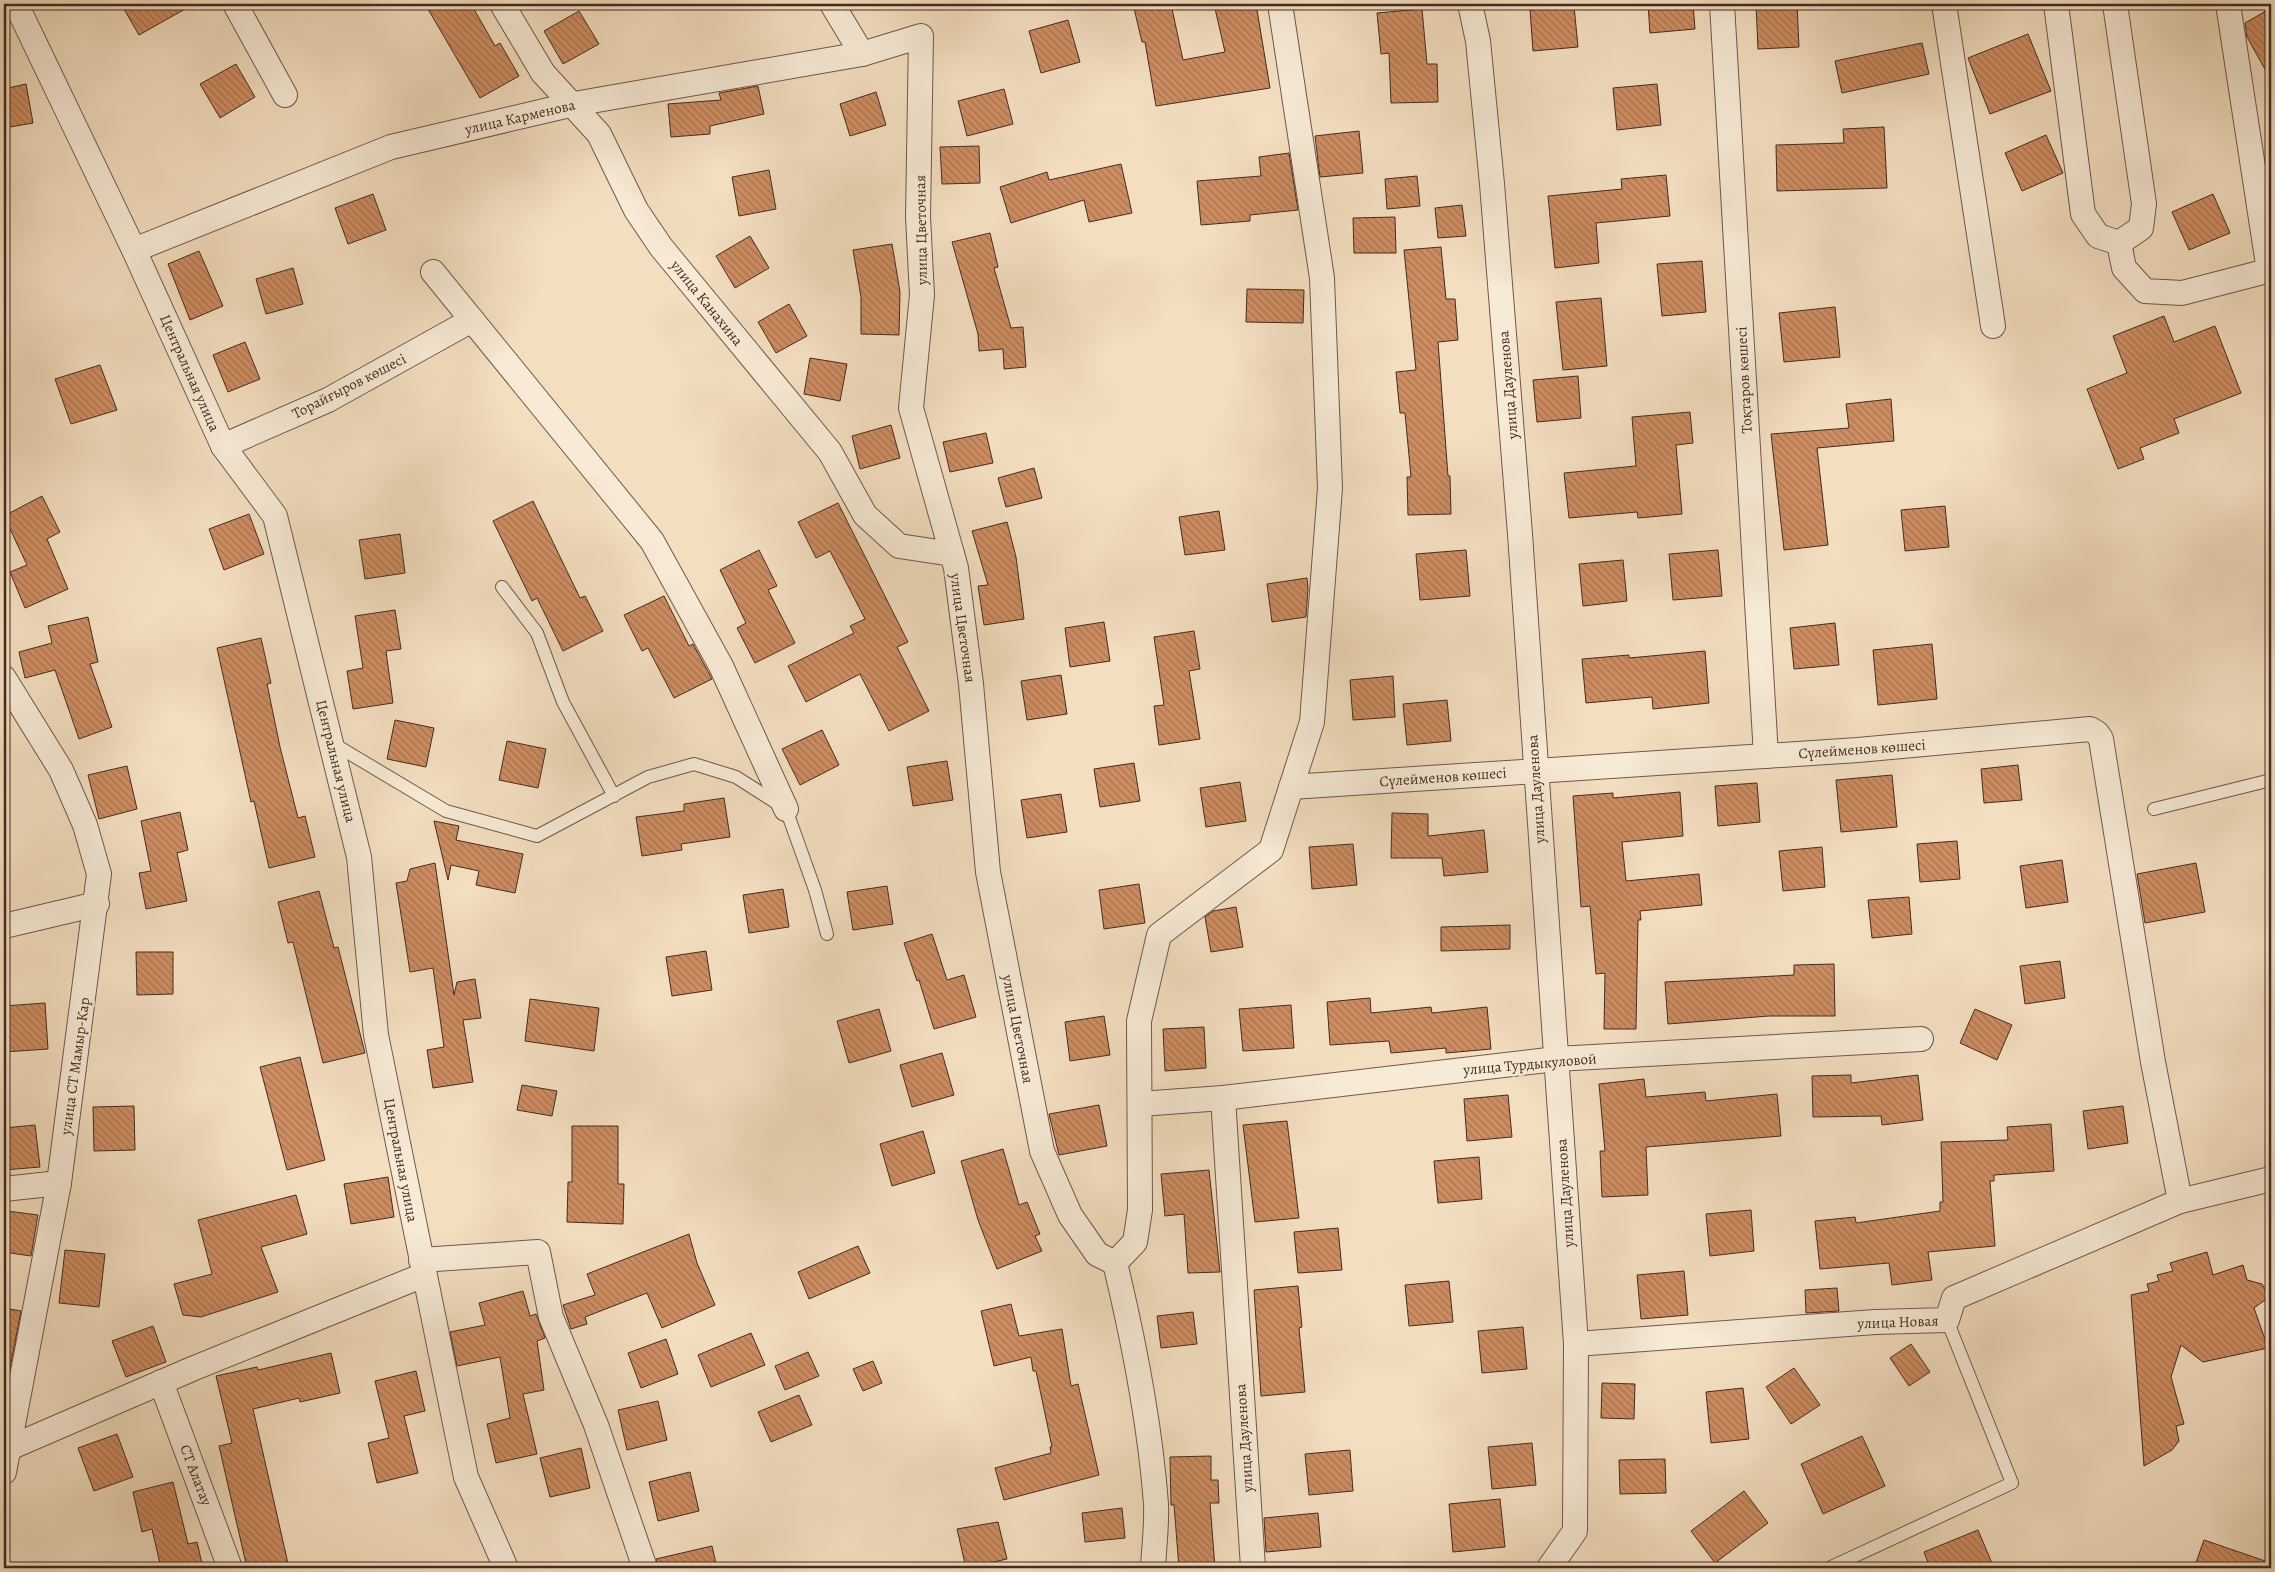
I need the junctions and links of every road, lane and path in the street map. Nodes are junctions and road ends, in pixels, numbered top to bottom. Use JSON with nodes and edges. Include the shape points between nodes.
{"nodes":[{"id":1,"x":16,"y":4,"type":"edge"},
{"id":2,"x":234,"y":4,"type":"edge"},
{"id":3,"x":502,"y":4,"type":"edge"},
{"id":4,"x":832,"y":4,"type":"edge"},
{"id":5,"x":1280,"y":4,"type":"edge"},
{"id":6,"x":1470,"y":4,"type":"edge"},
{"id":7,"x":1722,"y":4,"type":"edge"},
{"id":8,"x":1944,"y":4,"type":"edge"},
{"id":9,"x":2056,"y":4,"type":"edge"},
{"id":10,"x":2115,"y":4,"type":"edge"},
{"id":11,"x":2228,"y":4,"type":"edge"},
{"id":12,"x":921,"y":36,"type":"joint"},
{"id":13,"x":862,"y":54,"type":"junction"},
{"id":14,"x":285,"y":95,"type":"dead end"},
{"id":15,"x":574,"y":104,"type":"junction"},
{"id":16,"x":2119,"y":243,"type":"junction"},
{"id":17,"x":134,"y":250,"type":"junction"},
{"id":18,"x":2270,"y":270,"type":"edge"},
{"id":19,"x":433,"y":272,"type":"dead end"},
{"id":20,"x":472,"y":320,"type":"junction"},
{"id":21,"x":1993,"y":326,"type":"dead end"},
{"id":22,"x":223,"y":446,"type":"junction"},
{"id":23,"x":952,"y":554,"type":"junction"},
{"id":24,"x":502,"y":587,"type":"dead end"},
{"id":25,"x":4,"y":678,"type":"edge"},
{"id":26,"x":332,"y":743,"type":"junction"},
{"id":27,"x":1766,"y":756,"type":"junction"},
{"id":28,"x":1535,"y":771,"type":"junction"},
{"id":29,"x":2271,"y":780,"type":"edge"},
{"id":30,"x":1291,"y":787,"type":"junction"},
{"id":31,"x":614,"y":796,"type":"junction"},
{"id":32,"x":786,"y":809,"type":"junction"},
{"id":33,"x":2154,"y":809,"type":"dead end"},
{"id":34,"x":97,"y":904,"type":"junction"},
{"id":35,"x":4,"y":926,"type":"edge"},
{"id":36,"x":827,"y":934,"type":"dead end"},
{"id":37,"x":1921,"y":1039,"type":"dead end"},
{"id":38,"x":1556,"y":1059,"type":"junction"},
{"id":39,"x":1223,"y":1098,"type":"junction"},
{"id":40,"x":1140,"y":1104,"type":"junction"},
{"id":41,"x":2271,"y":1179,"type":"edge"},
{"id":42,"x":59,"y":1183,"type":"junction"},
{"id":43,"x":4,"y":1189,"type":"edge"},
{"id":44,"x":2180,"y":1201,"type":"junction"},
{"id":45,"x":1115,"y":1263,"type":"junction"},
{"id":46,"x":422,"y":1267,"type":"junction"},
{"id":47,"x":1947,"y":1320,"type":"junction"},
{"id":48,"x":1576,"y":1344,"type":"junction"},
{"id":49,"x":161,"y":1382,"type":"junction"},
{"id":50,"x":7,"y":1449,"type":"junction"},
{"id":51,"x":4,"y":1472,"type":"edge"},
{"id":52,"x":230,"y":1568,"type":"edge"},
{"id":53,"x":506,"y":1568,"type":"edge"},
{"id":54,"x":645,"y":1568,"type":"edge"},
{"id":55,"x":1154,"y":1568,"type":"edge"},
{"id":56,"x":1252,"y":1568,"type":"edge"},
{"id":57,"x":1549,"y":1568,"type":"edge"},
{"id":58,"x":1829,"y":1568,"type":"edge"}],
"edges":[{"from":1,"to":17,"type":"street","name":"Центральная улица"},
{"from":2,"to":14,"type":"street"},
{"from":3,"to":15,"type":"street","name":"улица Канахина","via":[[544,73]]},
{"from":4,"to":13,"type":"street"},
{"from":5,"to":30,"type":"street","via":[[1322,278],[1330,488],[1312,722]]},
{"from":6,"to":28,"type":"street","name":"улица Дауленова","via":[[1478,41],[1492,184]]},
{"from":7,"to":27,"type":"street","name":"Тоқтаров көшесі"},
{"from":8,"to":21,"type":"street"},
{"from":9,"to":16,"type":"street","via":[[2083,214],[2098,236]]},
{"from":10,"to":16,"type":"street","via":[[2144,204],[2141,228]]},
{"from":11,"to":18,"type":"street"},
{"from":12,"to":13,"type":"street","name":"улица Карменова"},
{"from":12,"to":23,"type":"street","name":"улица Цветочная","via":[[918,218],[922,295],[912,408]]},
{"from":13,"to":15,"type":"street","name":"улица Карменова"},
{"from":15,"to":17,"type":"street","name":"улица Карменова","via":[[391,147]]},
{"from":15,"to":23,"type":"street","name":"улица Канахина","via":[[600,134],[636,210],[661,247],[830,452],[865,515],[899,546]]},
{"from":16,"to":18,"type":"street","via":[[2124,268],[2145,291],[2182,293]]},
{"from":17,"to":22,"type":"street","name":"Центральная улица"},
{"from":19,"to":20,"type":"street"},
{"from":20,"to":22,"type":"street","name":"Торайғыров көшесі","via":[[328,400]]},
{"from":20,"to":32,"type":"street","via":[[652,541],[722,666]]},
{"from":22,"to":26,"type":"street","name":"Центральная улица","via":[[275,516]]},
{"from":23,"to":45,"type":"street","name":"улица Цветочная","via":[[971,684],[988,872],[1042,1151],[1070,1216],[1097,1254]]},
{"from":24,"to":31,"type":"lane","via":[[537,632],[563,702]]},
{"from":25,"to":34,"type":"street","name":"улица СТ Мамыр-Кар","via":[[61,770],[85,826],[100,874]]},
{"from":26,"to":31,"type":"lane","via":[[446,811],[537,836]]},
{"from":26,"to":46,"type":"street","name":"Центральная улица","via":[[359,857],[376,1035]]},
{"from":27,"to":28,"type":"street","name":"Сүлейменов көшесі"},
{"from":27,"to":44,"type":"street","name":"Сүлейменов көшесі","via":[[2090,729],[2097,733]]},
{"from":28,"to":30,"type":"street","name":"Сүлейменов көшесі"},
{"from":28,"to":38,"type":"street","name":"улица Дауленова"},
{"from":29,"to":33,"type":"lane"},
{"from":30,"to":40,"type":"street","via":[[1271,850],[1159,935],[1138,1021]]},
{"from":31,"to":32,"type":"lane","via":[[648,777],[694,764],[736,777]]},
{"from":32,"to":36,"type":"lane"},
{"from":34,"to":35,"type":"street"},
{"from":34,"to":42,"type":"street","name":"улица СТ Мамыр-Кар"},
{"from":37,"to":38,"type":"street","name":"улица Турдыкуловой"},
{"from":38,"to":39,"type":"street","name":"улица Турдыкуловой"},
{"from":38,"to":48,"type":"street","name":"улица Дауленова"},
{"from":39,"to":40,"type":"street","name":"улица Турдыкуловой"},
{"from":39,"to":56,"type":"street","name":"улица Дауленова"},
{"from":40,"to":45,"type":"street","via":[[1140,1210],[1135,1242]]},
{"from":41,"to":44,"type":"street","name":"улица Новая"},
{"from":42,"to":43,"type":"street"},
{"from":42,"to":50,"type":"street","name":"улица СТ Мамыр-Кар"},
{"from":44,"to":47,"type":"street","name":"улица Новая","via":[[1954,1298]]},
{"from":45,"to":55,"type":"street","via":[[1145,1414],[1156,1505]]},
{"from":46,"to":49,"type":"street","via":[[320,1315]]},
{"from":46,"to":53,"type":"street","name":"Центральная улица","via":[[466,1477]]},
{"from":46,"to":54,"type":"street","via":[[538,1252],[552,1317],[596,1425]]},
{"from":47,"to":48,"type":"street","name":"улица Новая","via":[[1875,1322]]},
{"from":47,"to":58,"type":"lane","via":[[2012,1483]]},
{"from":48,"to":57,"type":"street","name":"улица Дауленова","via":[[1575,1531]]},
{"from":49,"to":50,"type":"street"},
{"from":49,"to":52,"type":"street","name":"СТ Алатау"},
{"from":50,"to":51,"type":"street","name":"улица СТ Мамыр-Кар"}]}
